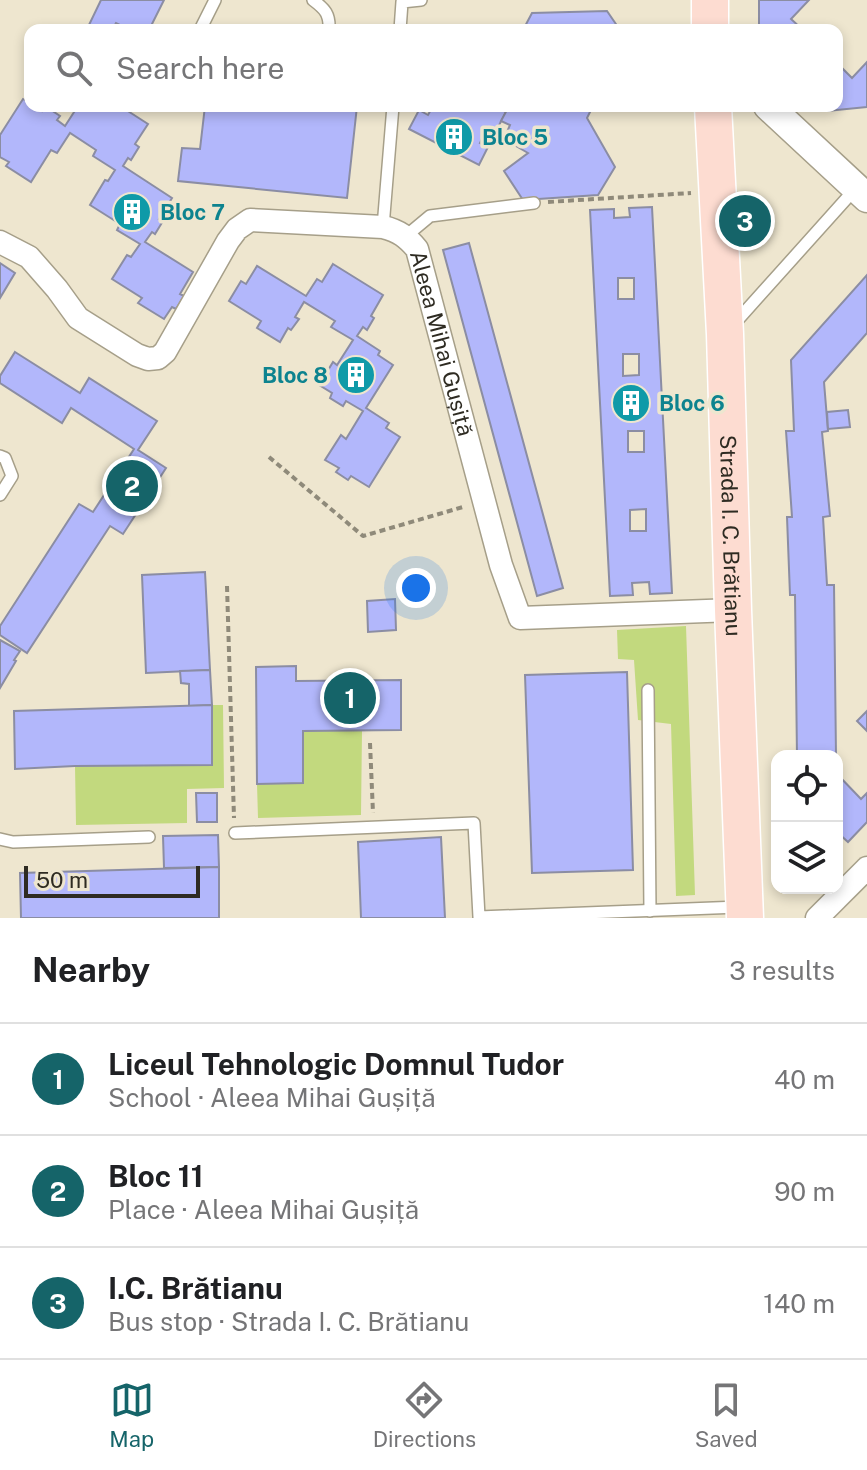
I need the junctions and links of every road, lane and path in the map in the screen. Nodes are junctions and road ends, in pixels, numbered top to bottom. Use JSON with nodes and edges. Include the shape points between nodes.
{"nodes":[{"id":1,"x":215,"y":0,"type":"edge"},
{"id":2,"x":313,"y":0,"type":"edge"},
{"id":3,"x":421,"y":0,"type":"edge"},
{"id":4,"x":710,"y":0,"type":"edge"},
{"id":5,"x":203,"y":24,"type":"edge"},
{"id":6,"x":330,"y":24,"type":"edge"},
{"id":7,"x":400,"y":24,"type":"edge"},
{"id":8,"x":710,"y":24,"type":"edge"},
{"id":9,"x":393,"y":112,"type":"edge"},
{"id":10,"x":713,"y":112,"type":"edge"},
{"id":11,"x":775,"y":112,"type":"edge"},
{"id":12,"x":863,"y":187,"type":"edge"},
{"id":13,"x":717,"y":192,"type":"junction"},
{"id":14,"x":534,"y":203,"type":"joint"},
{"id":15,"x":383,"y":227,"type":"junction"},
{"id":16,"x":406,"y":236,"type":"junction"},
{"id":17,"x":0,"y":242,"type":"edge"},
{"id":18,"x":725,"y":334,"type":"junction"},
{"id":19,"x":0,"y":456,"type":"edge"},
{"id":20,"x":269,"y":457,"type":"dead end"},
{"id":21,"x":0,"y":495,"type":"edge"},
{"id":22,"x":484,"y":501,"type":"junction"},
{"id":23,"x":227,"y":586,"type":"dead end"},
{"id":24,"x":733,"y":610,"type":"junction"},
{"id":25,"x":648,"y":690,"type":"dead end"},
{"id":26,"x":370,"y":743,"type":"dead end"},
{"id":27,"x":374,"y":827,"type":"junction"},
{"id":28,"x":235,"y":833,"type":"joint"},
{"id":29,"x":149,"y":837,"type":"dead end"},
{"id":30,"x":0,"y":839,"type":"edge"},
{"id":31,"x":867,"y":868,"type":"edge"},
{"id":32,"x":744,"y":912,"type":"edge"},
{"id":33,"x":659,"y":913,"type":"edge"},
{"id":34,"x":817,"y":918,"type":"edge"}],
"edges":[{"from":1,"to":5,"type":"lane"},
{"from":2,"to":6,"type":"lane","via":[[325,8]]},
{"from":3,"to":7,"type":"lane","via":[[402,2]]},
{"from":4,"to":8,"type":"main road"},
{"from":9,"to":15,"type":"lane"},
{"from":10,"to":13,"type":"main road","name":"Strada I. C. Brătianu"},
{"from":11,"to":12,"type":"street"},
{"from":12,"to":18,"type":"lane"},
{"from":13,"to":14,"type":"path"},
{"from":13,"to":18,"type":"main road","name":"Strada I. C. Brătianu"},
{"from":14,"to":16,"type":"lane","via":[[430,216]]},
{"from":15,"to":16,"type":"street","name":"Aleea Mihai Gușiță"},
{"from":15,"to":17,"type":"street","name":"Aleea Mihai Gușiță","via":[[250,220],[228,241],[165,352],[148,359],[78,318],[29,257]]},
{"from":16,"to":22,"type":"street","name":"Aleea Mihai Gușiță","via":[[417,249]]},
{"from":18,"to":24,"type":"main road","name":"Strada I. C. Brătianu"},
{"from":19,"to":21,"type":"lane","via":[[12,476]]},
{"from":20,"to":22,"type":"path","via":[[363,536]]},
{"from":22,"to":24,"type":"street","name":"Aleea Mihai Gușiță","via":[[520,618]]},
{"from":23,"to":28,"type":"path"},
{"from":24,"to":32,"type":"main road","name":"Strada I. C. Brătianu"},
{"from":25,"to":33,"type":"lane"},
{"from":26,"to":27,"type":"path"},
{"from":27,"to":28,"type":"lane"},
{"from":27,"to":33,"type":"lane","via":[[474,823],[479,917]]},
{"from":29,"to":30,"type":"lane"},
{"from":31,"to":34,"type":"street"},
{"from":32,"to":33,"type":"lane"}]}
